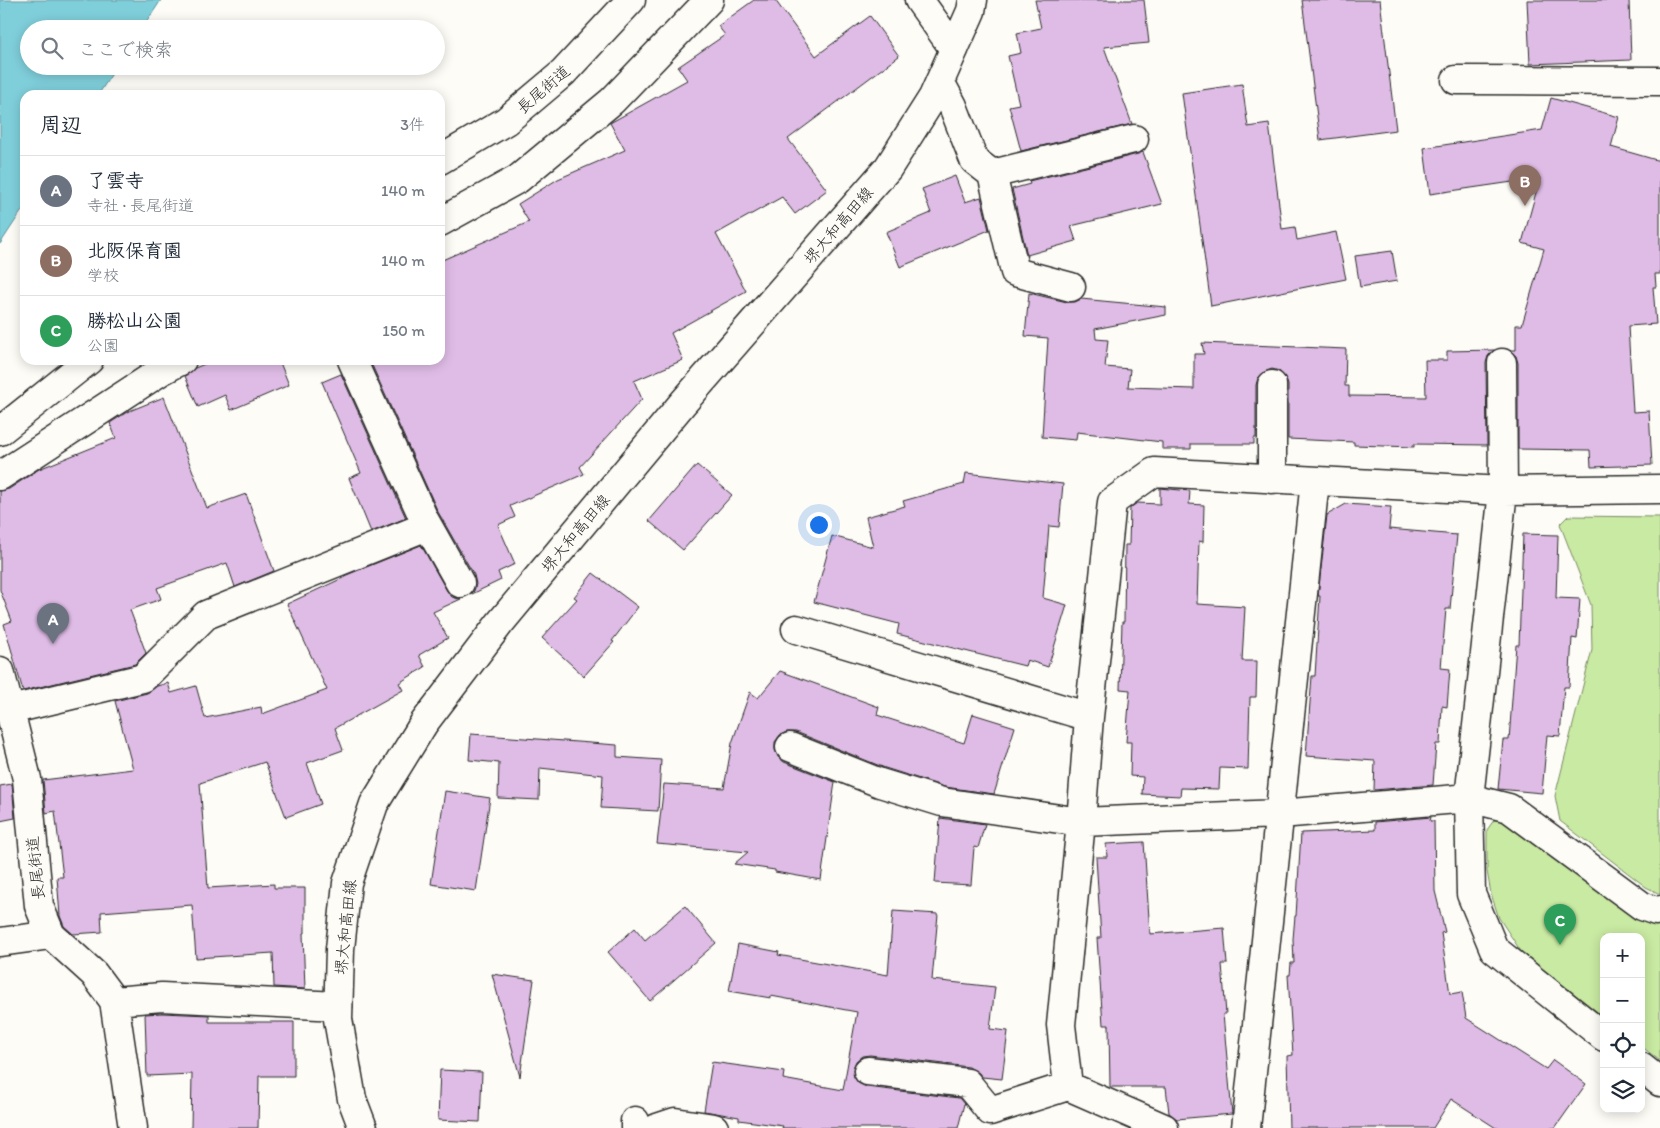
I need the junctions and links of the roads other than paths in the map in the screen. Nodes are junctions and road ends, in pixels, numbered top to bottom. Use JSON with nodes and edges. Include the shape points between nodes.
{"nodes":[{"id":1,"x":632,"y":0,"type":"edge"},
{"id":2,"x":709,"y":0,"type":"edge"},
{"id":3,"x":919,"y":0,"type":"edge"},
{"id":4,"x":973,"y":0,"type":"edge"},
{"id":5,"x":954,"y":49,"type":"junction"},
{"id":6,"x":1456,"y":80,"type":"dead end"},
{"id":7,"x":940,"y":82,"type":"junction"},
{"id":8,"x":1660,"y":82,"type":"edge"},
{"id":9,"x":1134,"y":139,"type":"dead end"},
{"id":10,"x":445,"y":157,"type":"edge"},
{"id":11,"x":992,"y":174,"type":"junction"},
{"id":12,"x":445,"y":219,"type":"edge"},
{"id":13,"x":1071,"y":287,"type":"dead end"},
{"id":14,"x":1502,"y":363,"type":"dead end"},
{"id":15,"x":83,"y":365,"type":"edge"},
{"id":16,"x":172,"y":365,"type":"edge"},
{"id":17,"x":354,"y":365,"type":"edge"},
{"id":18,"x":1272,"y":386,"type":"dead end"},
{"id":19,"x":0,"y":431,"type":"edge"},
{"id":20,"x":0,"y":476,"type":"edge"},
{"id":21,"x":1272,"y":479,"type":"junction"},
{"id":22,"x":1315,"y":481,"type":"junction"},
{"id":23,"x":1660,"y":489,"type":"edge"},
{"id":24,"x":1503,"y":491,"type":"junction"},
{"id":25,"x":427,"y":526,"type":"junction"},
{"id":26,"x":460,"y":583,"type":"dead end"},
{"id":27,"x":796,"y":629,"type":"dead end"},
{"id":28,"x":0,"y":671,"type":"edge"},
{"id":29,"x":10,"y":710,"type":"junction"},
{"id":30,"x":1089,"y":717,"type":"junction"},
{"id":31,"x":790,"y":746,"type":"dead end"},
{"id":32,"x":1469,"y":798,"type":"junction"},
{"id":33,"x":1280,"y":814,"type":"junction"},
{"id":34,"x":1081,"y":822,"type":"junction"},
{"id":35,"x":1660,"y":910,"type":"edge"},
{"id":36,"x":51,"y":935,"type":"junction"},
{"id":37,"x":0,"y":942,"type":"edge"},
{"id":38,"x":114,"y":1002,"type":"junction"},
{"id":39,"x":338,"y":1006,"type":"junction"},
{"id":40,"x":1600,"y":1034,"type":"edge"},
{"id":41,"x":1642,"y":1068,"type":"edge"},
{"id":42,"x":868,"y":1071,"type":"dead end"},
{"id":43,"x":1660,"y":1082,"type":"edge"},
{"id":44,"x":1068,"y":1086,"type":"junction"},
{"id":45,"x":987,"y":1119,"type":"edge"},
{"id":46,"x":642,"y":1126,"type":"edge"},
{"id":47,"x":133,"y":1128,"type":"edge"},
{"id":48,"x":363,"y":1128,"type":"edge"},
{"id":49,"x":714,"y":1128,"type":"edge"},
{"id":50,"x":1164,"y":1128,"type":"edge"},
{"id":51,"x":1246,"y":1128,"type":"edge"}],
"edges":[{"from":1,"to":10,"type":"street","name":"長尾街道","via":[[563,73],[506,121]]},
{"from":2,"to":12,"type":"street","via":[[612,101],[518,179]]},
{"from":3,"to":5,"type":"street"},
{"from":4,"to":5,"type":"street","name":"堺大和高田線"},
{"from":5,"to":7,"type":"street","name":"堺大和高田線"},
{"from":6,"to":8,"type":"street"},
{"from":7,"to":11,"type":"street","via":[[974,160]]},
{"from":7,"to":39,"type":"street","name":"堺大和高田線","via":[[888,168],[682,404],[500,623],[424,723],[374,804],[347,883]]},
{"from":9,"to":11,"type":"street"},
{"from":11,"to":13,"type":"street","via":[[1015,272]]},
{"from":14,"to":24,"type":"street"},
{"from":15,"to":19,"type":"street"},
{"from":16,"to":20,"type":"street"},
{"from":17,"to":25,"type":"street"},
{"from":18,"to":21,"type":"street"},
{"from":21,"to":22,"type":"street"},
{"from":21,"to":30,"type":"street","via":[[1154,472],[1112,502]]},
{"from":22,"to":24,"type":"street"},
{"from":22,"to":33,"type":"street"},
{"from":23,"to":24,"type":"street"},
{"from":24,"to":32,"type":"street"},
{"from":25,"to":26,"type":"street"},
{"from":25,"to":29,"type":"street","via":[[206,615],[143,678]]},
{"from":27,"to":30,"type":"street"},
{"from":28,"to":29,"type":"street","name":"長尾街道"},
{"from":29,"to":36,"type":"street","name":"長尾街道","via":[[27,779],[39,906]]},
{"from":30,"to":34,"type":"street"},
{"from":31,"to":34,"type":"street","via":[[880,783],[942,802]]},
{"from":32,"to":33,"type":"street"},
{"from":32,"to":35,"type":"street","via":[[1509,808],[1642,906]]},
{"from":32,"to":40,"type":"street","via":[[1471,894],[1494,949]]},
{"from":33,"to":34,"type":"street"},
{"from":33,"to":51,"type":"street"},
{"from":34,"to":44,"type":"street","via":[[1061,1025]]},
{"from":36,"to":37,"type":"street"},
{"from":36,"to":38,"type":"street","name":"長尾街道","via":[[94,974]]},
{"from":38,"to":39,"type":"street","via":[[162,997]]},
{"from":38,"to":47,"type":"street","name":"長尾街道"},
{"from":39,"to":48,"type":"street","name":"堺大和高田線","via":[[352,1099]]},
{"from":41,"to":43,"type":"street"},
{"from":42,"to":45,"type":"street","via":[[967,1083]]},
{"from":44,"to":45,"type":"street"},
{"from":44,"to":50,"type":"street"},
{"from":46,"to":49,"type":"street","via":[[675,1122]]}]}
